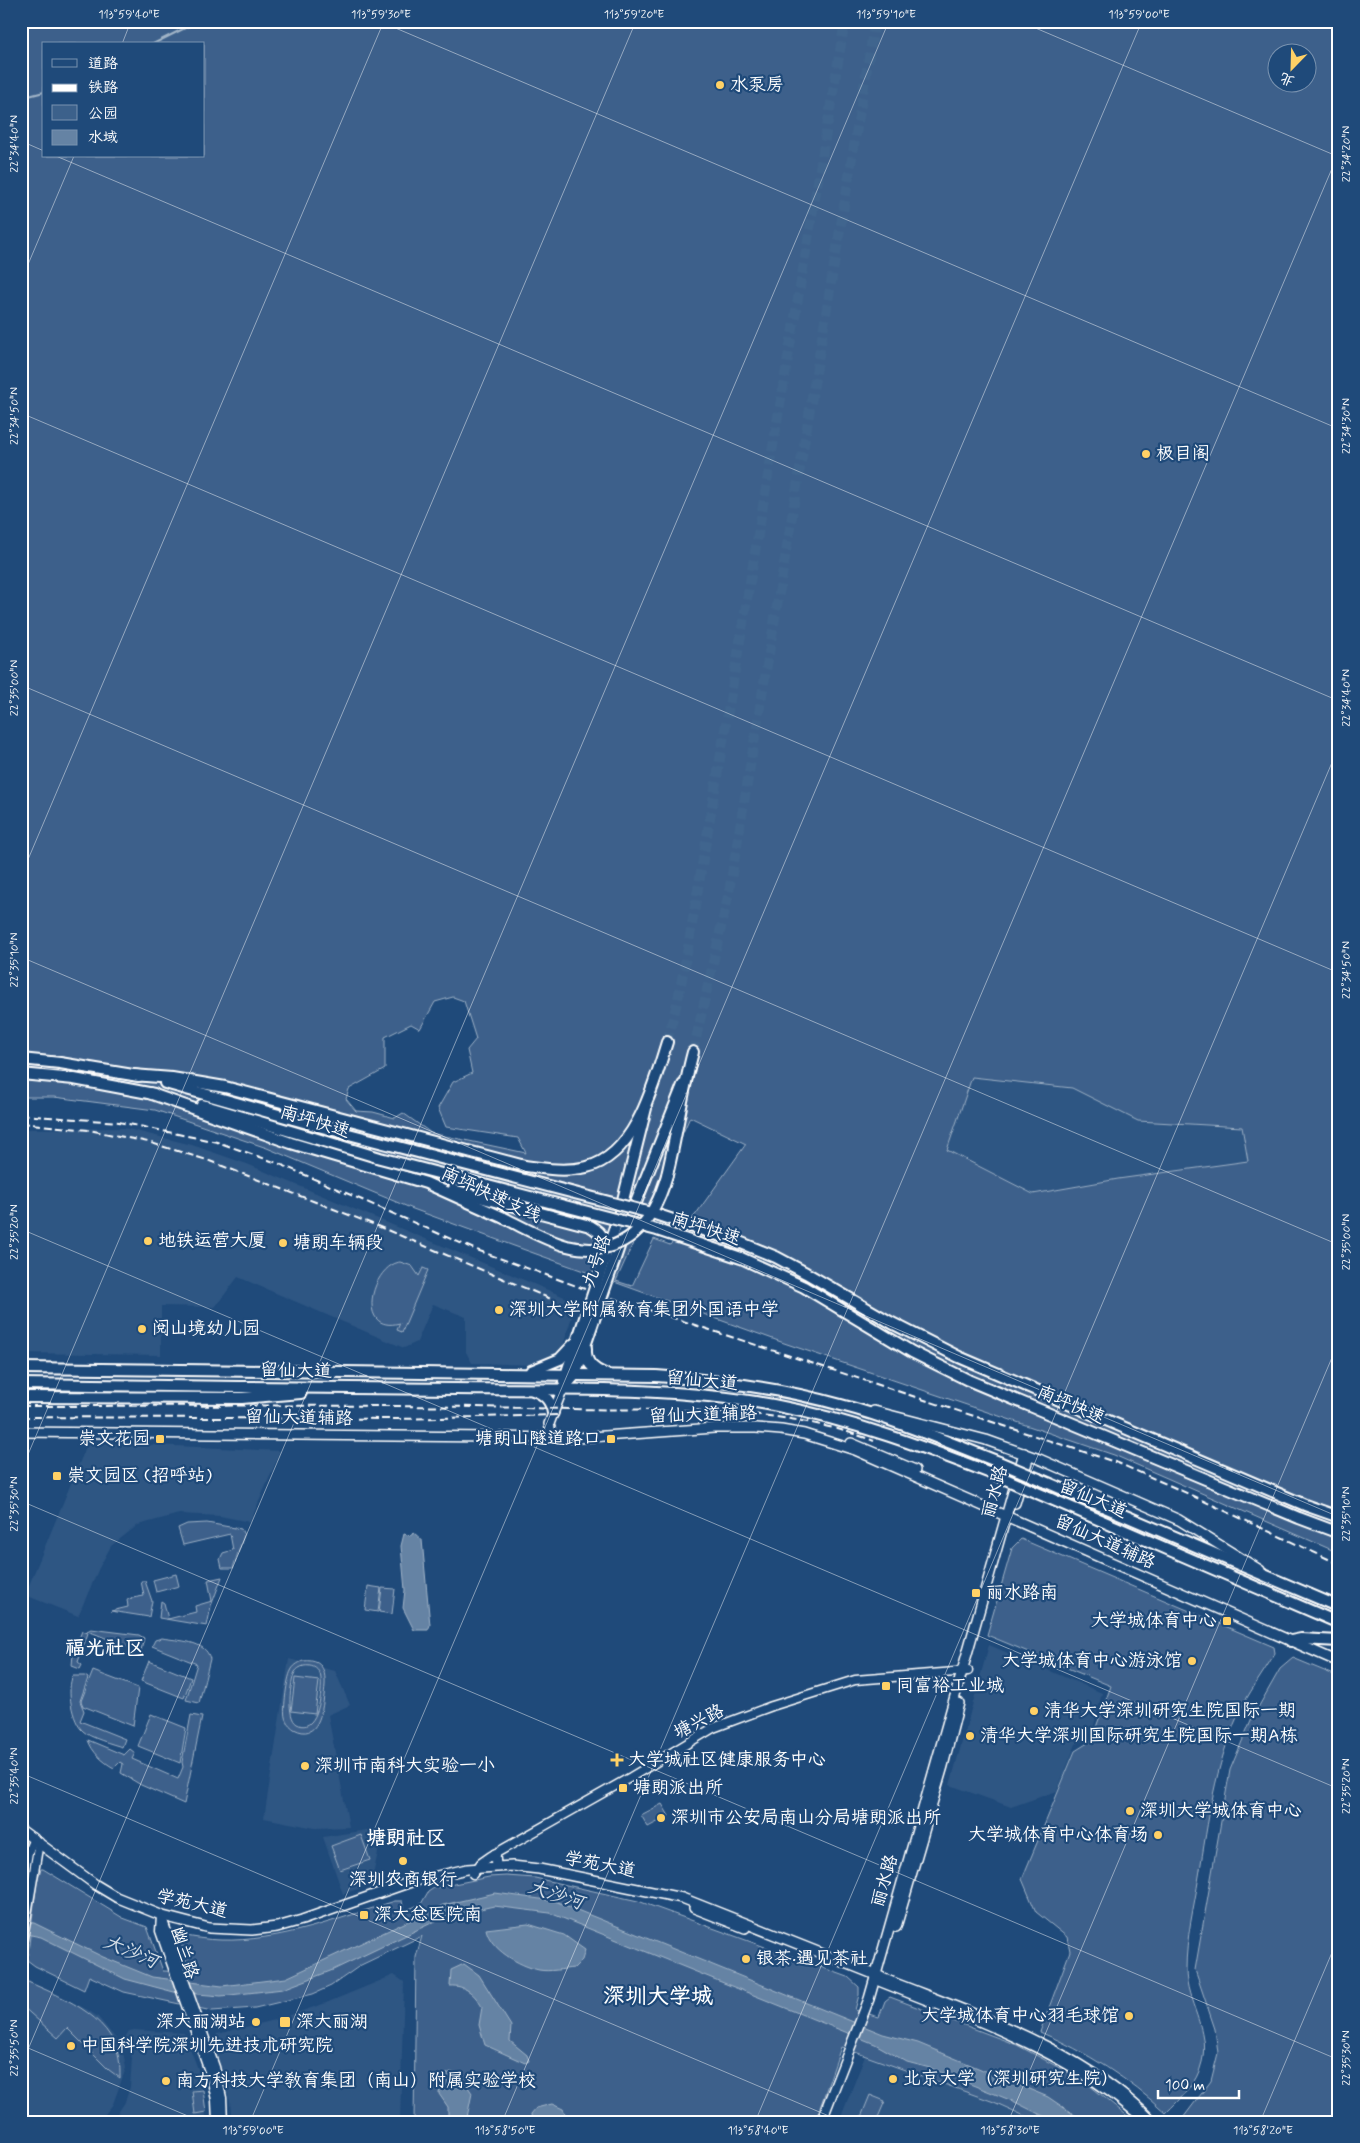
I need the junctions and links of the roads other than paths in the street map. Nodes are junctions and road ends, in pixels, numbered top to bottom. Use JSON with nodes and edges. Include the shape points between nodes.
{"nodes":[{"id":1,"x":666,"y":1042,"type":"tunnel mouth"},
{"id":2,"x":693,"y":1052,"type":"tunnel mouth"},
{"id":3,"x":21,"y":1059,"type":"edge"},
{"id":4,"x":21,"y":1074,"type":"edge"},
{"id":5,"x":133,"y":1075,"type":"junction"},
{"id":6,"x":686,"y":1080,"type":"junction"},
{"id":7,"x":149,"y":1093,"type":"junction"},
{"id":8,"x":649,"y":1097,"type":"junction"},
{"id":9,"x":426,"y":1183,"type":"junction"},
{"id":10,"x":605,"y":1259,"type":"junction"},
{"id":11,"x":584,"y":1336,"type":"junction"},
{"id":12,"x":21,"y":1368,"type":"edge"},
{"id":13,"x":511,"y":1374,"type":"junction"},
{"id":14,"x":570,"y":1375,"type":"junction"},
{"id":15,"x":614,"y":1376,"type":"junction"},
{"id":16,"x":21,"y":1384,"type":"edge"},
{"id":17,"x":360,"y":1388,"type":"junction"},
{"id":18,"x":530,"y":1389,"type":"junction"},
{"id":19,"x":562,"y":1390,"type":"junction"},
{"id":20,"x":21,"y":1397,"type":"edge"},
{"id":21,"x":842,"y":1405,"type":"junction"},
{"id":22,"x":553,"y":1413,"type":"junction"},
{"id":23,"x":21,"y":1427,"type":"edge"},
{"id":24,"x":21,"y":1432,"type":"edge"},
{"id":25,"x":551,"y":1432,"type":"junction"},
{"id":26,"x":1024,"y":1453,"type":"junction"},
{"id":27,"x":1009,"y":1515,"type":"junction"},
{"id":28,"x":1339,"y":1517,"type":"edge"},
{"id":29,"x":1339,"y":1533,"type":"edge"},
{"id":30,"x":1286,"y":1585,"type":"junction"},
{"id":31,"x":1339,"y":1607,"type":"edge"},
{"id":32,"x":1339,"y":1623,"type":"edge"},
{"id":33,"x":1296,"y":1640,"type":"junction"},
{"id":34,"x":1339,"y":1641,"type":"edge"},
{"id":35,"x":1339,"y":1656,"type":"edge"},
{"id":36,"x":1339,"y":1662,"type":"edge"},
{"id":37,"x":965,"y":1671,"type":"junction"},
{"id":38,"x":21,"y":1830,"type":"edge"},
{"id":39,"x":21,"y":1837,"type":"edge"},
{"id":40,"x":36,"y":1843,"type":"junction"},
{"id":41,"x":495,"y":1854,"type":"junction"},
{"id":42,"x":496,"y":1866,"type":"junction"},
{"id":43,"x":475,"y":1870,"type":"junction"},
{"id":44,"x":21,"y":1894,"type":"edge"},
{"id":45,"x":161,"y":1920,"type":"junction"},
{"id":46,"x":21,"y":1950,"type":"edge"},
{"id":47,"x":878,"y":1978,"type":"junction"},
{"id":48,"x":191,"y":2008,"type":"junction"},
{"id":49,"x":853,"y":2052,"type":"junction"},
{"id":50,"x":217,"y":2122,"type":"edge"},
{"id":51,"x":223,"y":2122,"type":"edge"},
{"id":52,"x":821,"y":2122,"type":"edge"},
{"id":53,"x":827,"y":2122,"type":"edge"},
{"id":54,"x":1146,"y":2122,"type":"edge"},
{"id":55,"x":1154,"y":2122,"type":"edge"}],
"edges":[{"from":1,"to":8,"type":"main road","name":"南坪快速支线"},
{"from":2,"to":6,"type":"main road","name":"南坪快速支线"},
{"from":3,"to":5,"type":"main road","name":"南坪快速"},
{"from":4,"to":7,"type":"main road","name":"南坪快速"},
{"from":5,"to":8,"type":"main road","name":"南坪快速支线","via":[[225,1087],[548,1170],[589,1167],[604,1159],[630,1133]]},
{"from":5,"to":28,"type":"main road","name":"南坪快速","bridge":true,"via":[[655,1214],[739,1242],[776,1257],[959,1358]]},
{"from":6,"to":9,"type":"main road","name":"南坪快速支线","bridge":true,"via":[[681,1114],[659,1201],[647,1221],[631,1236],[608,1246],[587,1248],[546,1238]]},
{"from":6,"to":11,"type":"main road","name":"九号路"},
{"from":7,"to":9,"type":"main road","name":"南坪快速支线","via":[[291,1143]]},
{"from":7,"to":29,"type":"main road","name":"南坪快速","bridge":true,"via":[[204,1105],[380,1158],[649,1228],[741,1258],[804,1287],[912,1352],[968,1380]]},
{"from":8,"to":10,"type":"main road","name":"九号路"},
{"from":9,"to":10,"type":"main road","via":[[590,1226],[605,1241]]},
{"from":10,"to":11,"type":"main road","name":"九号路"},
{"from":11,"to":13,"type":"main road","via":[[560,1359],[539,1369]]},
{"from":11,"to":14,"type":"main road","name":"九号路"},
{"from":11,"to":15,"type":"main road","via":[[588,1362],[599,1371]]},
{"from":12,"to":13,"type":"main road","name":"留仙大道"},
{"from":13,"to":14,"type":"main road","name":"留仙大道"},
{"from":14,"to":15,"type":"main road","name":"留仙大道"},
{"from":14,"to":19,"type":"main road","name":"九号路"},
{"from":15,"to":21,"type":"main road","name":"留仙大道","via":[[683,1378],[747,1385]]},
{"from":16,"to":17,"type":"main road","name":"留仙大道"},
{"from":17,"to":18,"type":"main road","name":"留仙大道"},
{"from":17,"to":20,"type":"main road","via":[[261,1397]]},
{"from":18,"to":19,"type":"main road","name":"留仙大道"},
{"from":18,"to":22,"type":"main road","via":[[544,1395]]},
{"from":19,"to":22,"type":"main road"},
{"from":19,"to":32,"type":"main road","name":"留仙大道","bridge":true,"via":[[689,1395],[775,1406],[868,1428],[1001,1477]]},
{"from":21,"to":26,"type":"main road","via":[[893,1415]]},
{"from":21,"to":30,"type":"main road","name":"留仙大道","bridge":true,"via":[[999,1462]]},
{"from":22,"to":25,"type":"main road","via":[[549,1424]]},
{"from":23,"to":25,"type":"main road","name":"留仙大道辅路"},
{"from":24,"to":27,"type":"main road","name":"留仙大道辅路","via":[[577,1438],[714,1428],[781,1430],[855,1450]]},
{"from":25,"to":27,"type":"main road","name":"留仙大道辅路","via":[[728,1423],[782,1424],[870,1449]]},
{"from":26,"to":27,"type":"main road","name":"丽水路","via":[[1027,1462]]},
{"from":26,"to":30,"type":"main road","via":[[1179,1520]]},
{"from":27,"to":33,"type":"main road","name":"留仙大道辅路"},
{"from":27,"to":37,"type":"main road","name":"丽水路"},
{"from":30,"to":31,"type":"main road","name":"留仙大道"},
{"from":33,"to":34,"type":"main road"},
{"from":33,"to":35,"type":"main road","name":"留仙大道辅路"},
{"from":33,"to":36,"type":"main road","name":"留仙大道辅路"},
{"from":37,"to":41,"type":"street","name":"塘兴路","via":[[855,1680],[713,1728]]},
{"from":37,"to":47,"type":"main road","name":"丽水路","via":[[943,1766]]},
{"from":38,"to":40,"type":"main road","name":"学苑大道"},
{"from":39,"to":40,"type":"main road","name":"学苑大道"},
{"from":40,"to":44,"type":"street","via":[[27,1855]]},
{"from":40,"to":45,"type":"main road","name":"学苑大道","via":[[106,1892]]},
{"from":40,"to":46,"type":"street"},
{"from":41,"to":42,"type":"main road"},
{"from":41,"to":43,"type":"street","name":"塘兴路"},
{"from":42,"to":43,"type":"main road","name":"学苑大道"},
{"from":42,"to":47,"type":"main road","name":"学苑大道","via":[[539,1869],[682,1898]]},
{"from":43,"to":45,"type":"main road","name":"学苑大道","via":[[411,1882],[302,1920],[265,1929],[236,1931]]},
{"from":43,"to":47,"type":"main road","name":"学苑大道","via":[[531,1872],[667,1900],[696,1908]]},
{"from":45,"to":48,"type":"street","name":"幽兰路","via":[[160,1931]]},
{"from":47,"to":49,"type":"main road","name":"丽水路"},
{"from":47,"to":54,"type":"street","name":"学苑大道","via":[[1057,2058],[1108,2090]]},
{"from":47,"to":55,"type":"street","name":"学苑大道","via":[[1012,2029],[1054,2050],[1117,2089]]},
{"from":48,"to":50,"type":"street","name":"幽兰路","via":[[211,2077]]},
{"from":48,"to":51,"type":"street","name":"幽兰路","via":[[218,2076]]},
{"from":49,"to":52,"type":"main road","name":"丽水路"},
{"from":49,"to":53,"type":"main road","name":"丽水路"}]}
